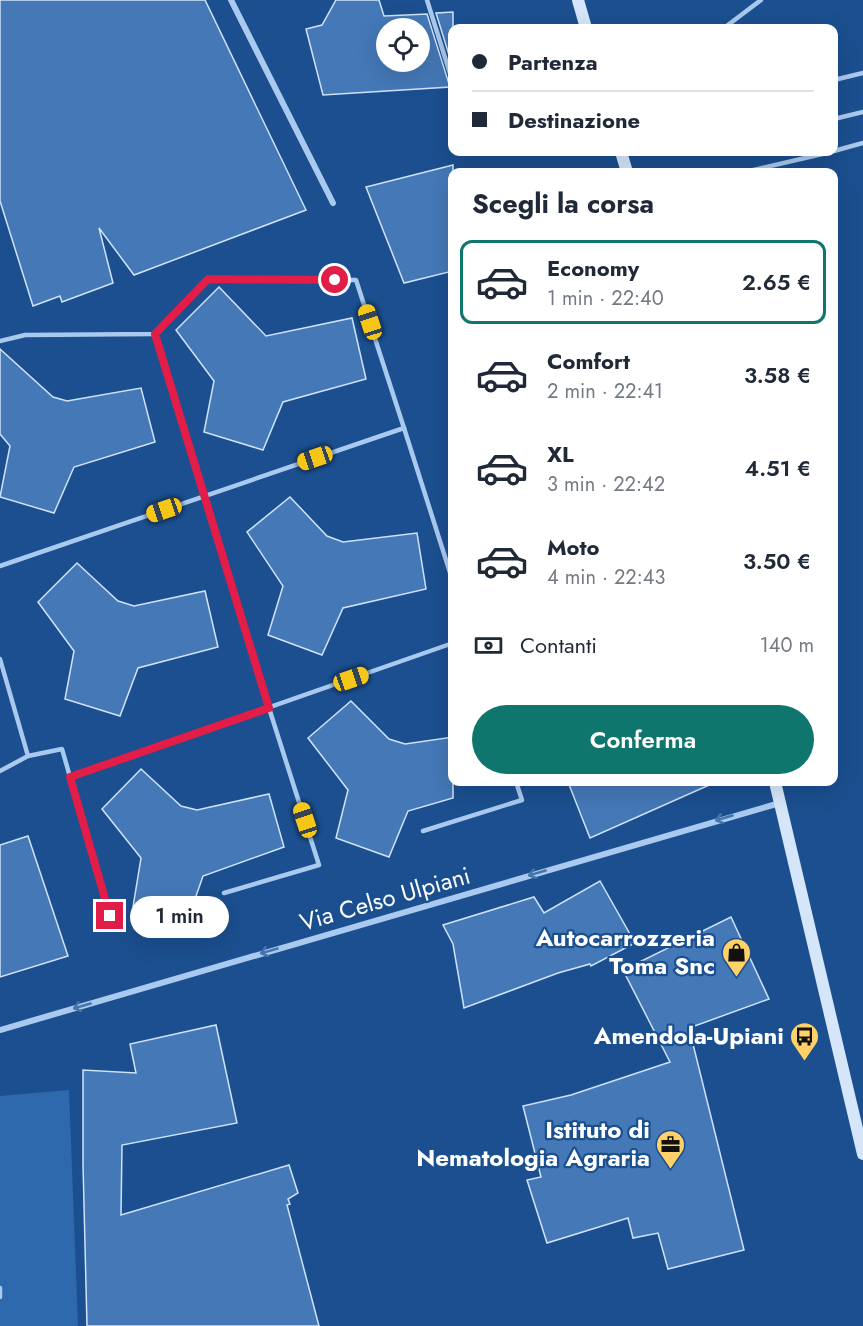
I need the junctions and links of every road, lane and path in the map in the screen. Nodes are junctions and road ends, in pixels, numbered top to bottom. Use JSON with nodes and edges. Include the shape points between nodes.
{"nodes":[{"id":1,"x":231,"y":0,"type":"edge"},
{"id":2,"x":427,"y":0,"type":"edge"},
{"id":3,"x":578,"y":0,"type":"edge"},
{"id":4,"x":761,"y":0,"type":"edge"},
{"id":5,"x":585,"y":24,"type":"edge"},
{"id":6,"x":729,"y":24,"type":"edge"},
{"id":7,"x":448,"y":67,"type":"edge"},
{"id":8,"x":863,"y":72,"type":"edge"},
{"id":9,"x":838,"y":79,"type":"edge"},
{"id":10,"x":863,"y":112,"type":"edge"},
{"id":11,"x":838,"y":118,"type":"edge"},
{"id":12,"x":863,"y":144,"type":"edge"},
{"id":13,"x":838,"y":150,"type":"edge"},
{"id":14,"x":812,"y":156,"type":"edge"},
{"id":15,"x":762,"y":168,"type":"edge"},
{"id":16,"x":333,"y":203,"type":"dead end"},
{"id":17,"x":155,"y":334,"type":"junction"},
{"id":18,"x":0,"y":341,"type":"edge"},
{"id":19,"x":404,"y":428,"type":"junction"},
{"id":20,"x":205,"y":496,"type":"junction"},
{"id":21,"x":0,"y":566,"type":"edge"},
{"id":22,"x":448,"y":566,"type":"edge"},
{"id":23,"x":448,"y":645,"type":"edge"},
{"id":24,"x":0,"y":658,"type":"edge"},
{"id":25,"x":269,"y":708,"type":"junction"},
{"id":26,"x":28,"y":756,"type":"junction"},
{"id":27,"x":0,"y":771,"type":"edge"},
{"id":28,"x":70,"y":777,"type":"junction"},
{"id":29,"x":517,"y":786,"type":"edge"},
{"id":30,"x":777,"y":786,"type":"edge"},
{"id":31,"x":781,"y":802,"type":"junction"},
{"id":32,"x":423,"y":831,"type":"dead end"},
{"id":33,"x":224,"y":893,"type":"dead end"},
{"id":34,"x":110,"y":916,"type":"dead end"},
{"id":35,"x":0,"y":1030,"type":"edge"},
{"id":36,"x":863,"y":1154,"type":"edge"},
{"id":37,"x":0,"y":1288,"type":"edge"},
{"id":38,"x":0,"y":1297,"type":"edge"}],
"edges":[{"from":1,"to":16,"type":"street"},
{"from":2,"to":7,"type":"lane"},
{"from":3,"to":5,"type":"main road"},
{"from":4,"to":6,"type":"lane"},
{"from":8,"to":9,"type":"lane"},
{"from":10,"to":11,"type":"lane"},
{"from":12,"to":13,"type":"lane"},
{"from":14,"to":15,"type":"lane"},
{"from":17,"to":18,"type":"lane","via":[[25,335]]},
{"from":17,"to":19,"type":"lane","via":[[208,279],[356,280]]},
{"from":17,"to":20,"type":"lane"},
{"from":19,"to":20,"type":"lane"},
{"from":19,"to":22,"type":"lane"},
{"from":20,"to":21,"type":"lane"},
{"from":20,"to":25,"type":"lane"},
{"from":23,"to":25,"type":"lane"},
{"from":24,"to":26,"type":"lane"},
{"from":25,"to":28,"type":"lane"},
{"from":25,"to":33,"type":"lane","via":[[319,865]]},
{"from":26,"to":27,"type":"lane"},
{"from":26,"to":28,"type":"lane","via":[[62,749]]},
{"from":28,"to":34,"type":"lane"},
{"from":29,"to":32,"type":"lane","via":[[522,800]]},
{"from":30,"to":31,"type":"main road"},
{"from":31,"to":35,"type":"street","name":"Via Celso Ulpiani","one_way":true},
{"from":31,"to":36,"type":"main road"},
{"from":37,"to":38,"type":"lane"}]}
